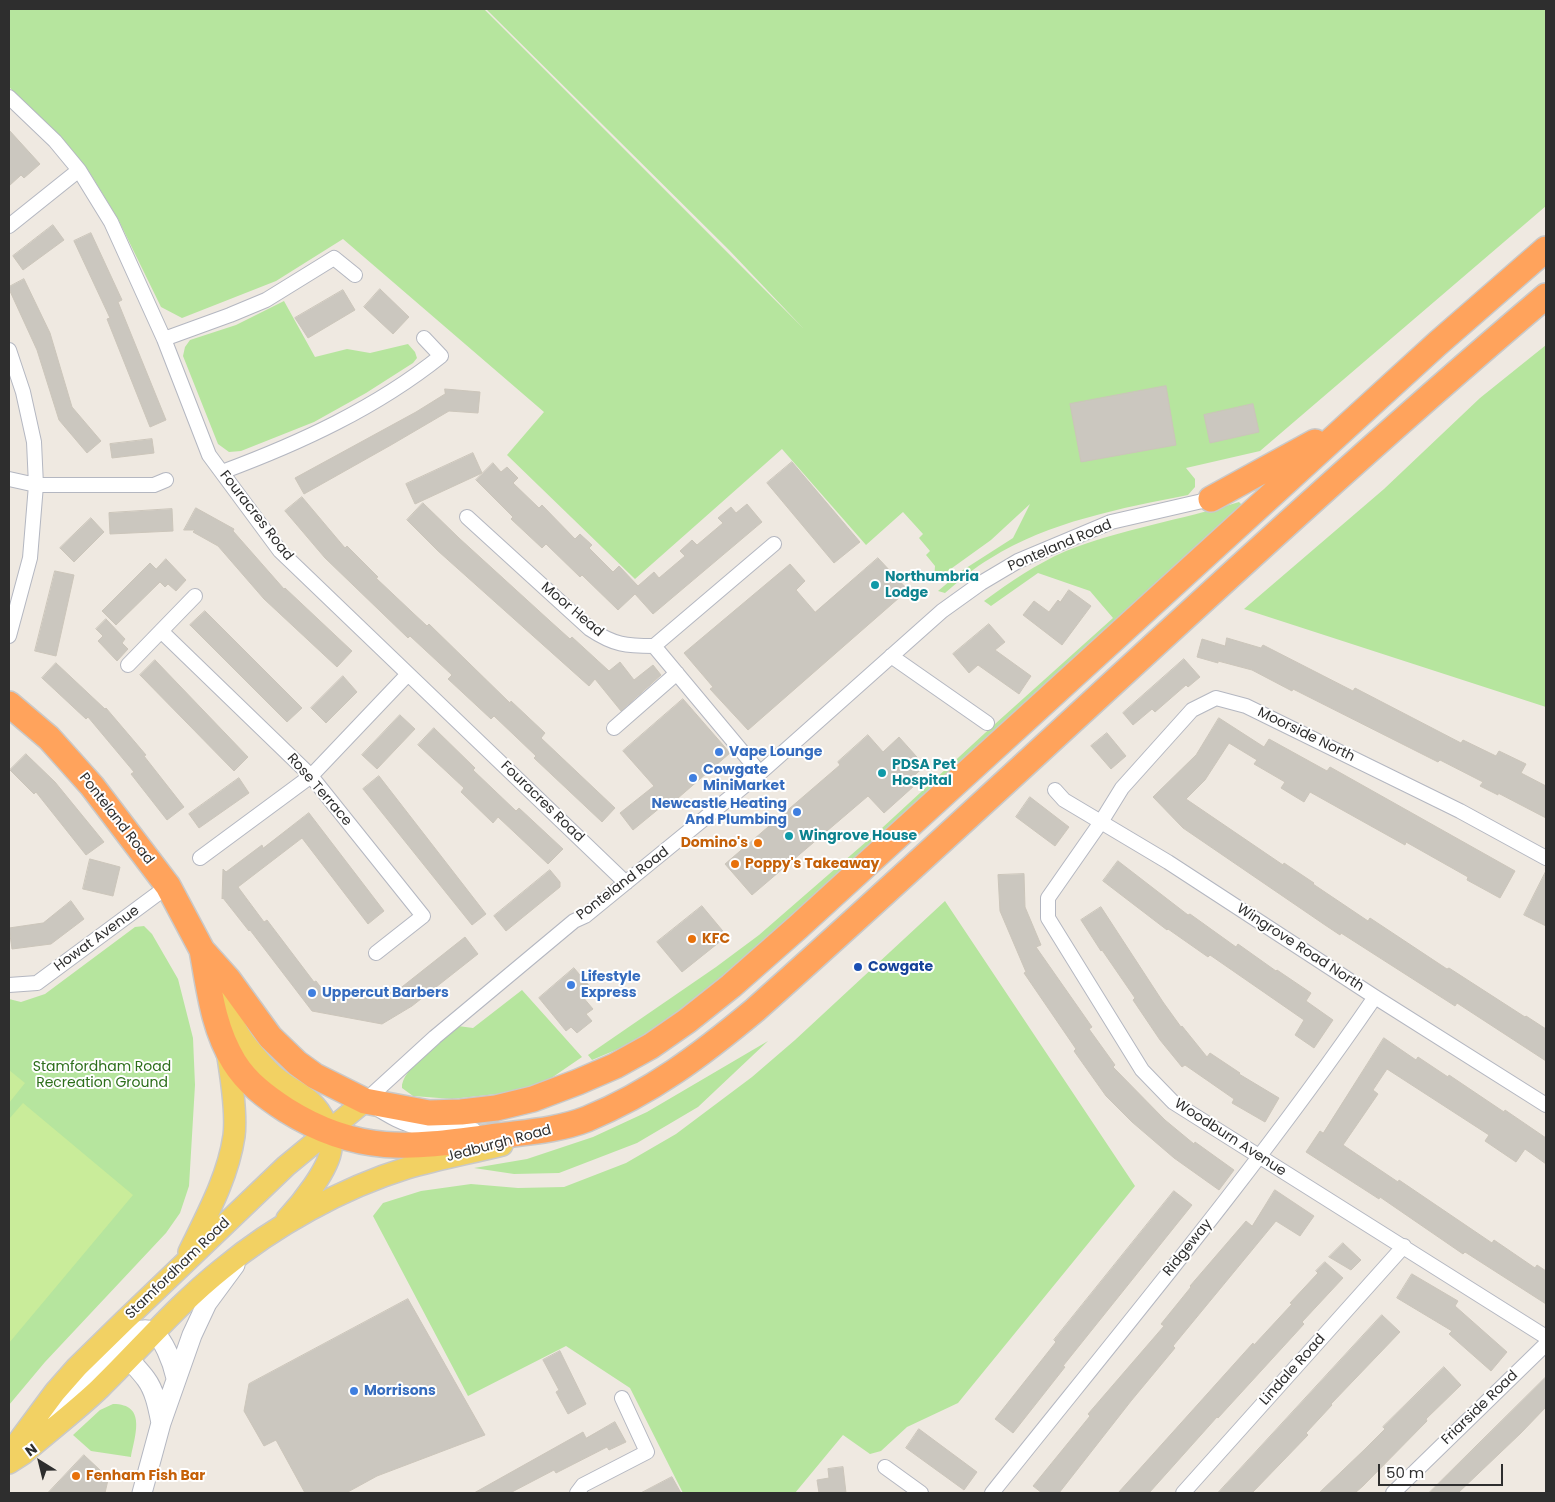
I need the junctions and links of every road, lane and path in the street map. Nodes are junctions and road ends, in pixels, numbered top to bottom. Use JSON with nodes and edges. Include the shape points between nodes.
{"nodes":[{"id":1,"x":9,"y":97,"type":"edge"},
{"id":2,"x":79,"y":170,"type":"junction"},
{"id":3,"x":9,"y":226,"type":"edge"},
{"id":4,"x":1546,"y":250,"type":"edge"},
{"id":5,"x":355,"y":275,"type":"dead end"},
{"id":6,"x":1546,"y":296,"type":"edge"},
{"id":7,"x":424,"y":338,"type":"dead end"},
{"id":8,"x":164,"y":339,"type":"junction"},
{"id":9,"x":9,"y":350,"type":"edge"},
{"id":10,"x":1350,"y":423,"type":"junction"},
{"id":11,"x":222,"y":472,"type":"junction"},
{"id":12,"x":9,"y":479,"type":"edge"},
{"id":13,"x":166,"y":480,"type":"dead end"},
{"id":14,"x":36,"y":485,"type":"junction"},
{"id":15,"x":1211,"y":499,"type":"joint"},
{"id":16,"x":467,"y":517,"type":"dead end"},
{"id":17,"x":774,"y":544,"type":"dead end"},
{"id":18,"x":195,"y":596,"type":"dead end"},
{"id":19,"x":161,"y":631,"type":"junction"},
{"id":20,"x":9,"y":636,"type":"edge"},
{"id":21,"x":654,"y":646,"type":"junction"},
{"id":22,"x":891,"y":656,"type":"junction"},
{"id":23,"x":128,"y":665,"type":"dead end"},
{"id":24,"x":678,"y":673,"type":"junction"},
{"id":25,"x":408,"y":674,"type":"junction"},
{"id":26,"x":9,"y":704,"type":"edge"},
{"id":27,"x":987,"y":723,"type":"dead end"},
{"id":28,"x":614,"y":728,"type":"dead end"},
{"id":29,"x":760,"y":773,"type":"junction"},
{"id":30,"x":311,"y":776,"type":"junction"},
{"id":31,"x":1055,"y":790,"type":"dead end"},
{"id":32,"x":1101,"y":822,"type":"junction"},
{"id":33,"x":200,"y":858,"type":"dead end"},
{"id":34,"x":1546,"y":858,"type":"edge"},
{"id":35,"x":626,"y":883,"type":"junction"},
{"id":36,"x":168,"y":886,"type":"junction"},
{"id":37,"x":202,"y":950,"type":"junction"},
{"id":38,"x":376,"y":953,"type":"dead end"},
{"id":39,"x":228,"y":979,"type":"junction"},
{"id":40,"x":9,"y":984,"type":"edge"},
{"id":41,"x":1375,"y":996,"type":"junction"},
{"id":42,"x":226,"y":1048,"type":"junction"},
{"id":43,"x":365,"y":1101,"type":"junction"},
{"id":44,"x":1546,"y":1105,"type":"edge"},
{"id":45,"x":560,"y":1128,"type":"junction"},
{"id":46,"x":328,"y":1131,"type":"junction"},
{"id":47,"x":515,"y":1134,"type":"junction"},
{"id":48,"x":1260,"y":1158,"type":"junction"},
{"id":49,"x":278,"y":1228,"type":"junction"},
{"id":50,"x":1404,"y":1246,"type":"junction"},
{"id":51,"x":244,"y":1252,"type":"junction"},
{"id":52,"x":184,"y":1263,"type":"junction"},
{"id":53,"x":124,"y":1321,"type":"junction"},
{"id":54,"x":153,"y":1332,"type":"junction"},
{"id":55,"x":1546,"y":1337,"type":"edge"},
{"id":56,"x":1546,"y":1344,"type":"edge"},
{"id":57,"x":124,"y":1352,"type":"junction"},
{"id":58,"x":176,"y":1378,"type":"junction"},
{"id":59,"x":622,"y":1398,"type":"dead end"},
{"id":60,"x":161,"y":1423,"type":"junction"},
{"id":61,"x":11,"y":1454,"type":"edge"},
{"id":62,"x":885,"y":1467,"type":"dead end"},
{"id":63,"x":913,"y":1491,"type":"edge"},
{"id":64,"x":142,"y":1493,"type":"edge"},
{"id":65,"x":577,"y":1493,"type":"edge"},
{"id":66,"x":992,"y":1493,"type":"edge"},
{"id":67,"x":1183,"y":1493,"type":"edge"},
{"id":68,"x":1393,"y":1493,"type":"edge"}],
"edges":[{"from":1,"to":2,"type":"street","name":"Fouracres Road","via":[[55,141]]},
{"from":2,"to":3,"type":"street"},
{"from":2,"to":8,"type":"street","name":"Fouracres Road","via":[[110,222]]},
{"from":4,"to":10,"type":"highway"},
{"from":5,"to":8,"type":"street","via":[[334,258],[266,300]]},
{"from":6,"to":45,"type":"highway","via":[[1212,592],[712,1046],[675,1073],[618,1105]]},
{"from":7,"to":11,"type":"street","via":[[441,356],[412,379],[344,419],[274,453]]},
{"from":8,"to":11,"type":"street","name":"Fouracres Road","via":[[209,454]]},
{"from":9,"to":14,"type":"street","via":[[34,442]]},
{"from":10,"to":15,"type":"highway"},
{"from":10,"to":43,"type":"highway","via":[[798,927],[731,986],[651,1046],[578,1082],[496,1108],[429,1112]]},
{"from":11,"to":25,"type":"street","name":"Fouracres Road","via":[[280,551]]},
{"from":12,"to":14,"type":"street"},
{"from":13,"to":14,"type":"street","via":[[154,485]]},
{"from":14,"to":20,"type":"street","via":[[30,558]]},
{"from":15,"to":22,"type":"street","name":"Ponteland Road","via":[[1111,522],[1018,561],[942,611]]},
{"from":16,"to":21,"type":"street","name":"Moor Head","via":[[590,629],[608,641],[630,646]]},
{"from":17,"to":21,"type":"street"},
{"from":18,"to":19,"type":"street"},
{"from":19,"to":23,"type":"street"},
{"from":19,"to":30,"type":"street","name":"Rose Terrace"},
{"from":21,"to":24,"type":"street"},
{"from":22,"to":27,"type":"street"},
{"from":22,"to":29,"type":"street","name":"Ponteland Road"},
{"from":24,"to":28,"type":"street"},
{"from":24,"to":29,"type":"street"},
{"from":25,"to":30,"type":"street"},
{"from":25,"to":35,"type":"street","name":"Fouracres Road"},
{"from":26,"to":36,"type":"highway","name":"Ponteland Road","via":[[49,738],[92,786]]},
{"from":29,"to":35,"type":"street","name":"Ponteland Road"},
{"from":30,"to":33,"type":"street"},
{"from":30,"to":38,"type":"street","name":"Rose Terrace","via":[[424,916]]},
{"from":31,"to":32,"type":"street","name":"Wingrove Road North","via":[[1064,800]]},
{"from":32,"to":34,"type":"street","name":"Moorside North","via":[[1122,788],[1192,710],[1216,698],[1246,706],[1460,811]]},
{"from":32,"to":41,"type":"street","name":"Wingrove Road North"},
{"from":32,"to":48,"type":"street","name":"Woodburn Avenue","via":[[1048,898],[1048,918],[1142,1070],[1173,1102]]},
{"from":35,"to":43,"type":"street","name":"Ponteland Road","via":[[574,921],[435,1037]]},
{"from":36,"to":37,"type":"highway","name":"Ponteland Road"},
{"from":36,"to":40,"type":"street","name":"Howat Avenue","via":[[37,983]]},
{"from":37,"to":39,"type":"highway","name":"Ponteland Road"},
{"from":37,"to":42,"type":"highway","name":"Ponteland Road","via":[[210,996]]},
{"from":39,"to":43,"type":"highway","name":"Ponteland Road","via":[[270,1037],[292,1058],[325,1082]]},
{"from":39,"to":46,"type":"main road","via":[[232,1020],[240,1036],[273,1075],[315,1106]]},
{"from":41,"to":44,"type":"street","name":"Wingrove Road North"},
{"from":41,"to":48,"type":"street","name":"Ridgeway"},
{"from":42,"to":46,"type":"highway","name":"Ponteland Road","via":[[258,1091],[302,1120]]},
{"from":42,"to":52,"type":"main road","via":[[232,1077],[234,1137],[217,1192]]},
{"from":43,"to":46,"type":"main road","name":"Stamfordham Road"},
{"from":43,"to":47,"type":"street","via":[[395,1119],[426,1129]]},
{"from":45,"to":47,"type":"highway","name":"Jedburgh Road"},
{"from":45,"to":49,"type":"main road","name":"Jedburgh Road","via":[[387,1175]]},
{"from":46,"to":47,"type":"highway","name":"Jedburgh Road","via":[[370,1144],[400,1146],[429,1146]]},
{"from":46,"to":49,"type":"main road","via":[[331,1141],[329,1159],[300,1204]]},
{"from":46,"to":52,"type":"main road","name":"Stamfordham Road","via":[[286,1166]]},
{"from":48,"to":50,"type":"street","name":"Woodburn Avenue"},
{"from":48,"to":66,"type":"street","name":"Ridgeway"},
{"from":49,"to":51,"type":"main road","name":"Stamfordham Road"},
{"from":50,"to":55,"type":"street","name":"Woodburn Avenue"},
{"from":50,"to":67,"type":"street","name":"Lindale Road"},
{"from":51,"to":54,"type":"main road","name":"Stamfordham Road","via":[[203,1284]]},
{"from":51,"to":58,"type":"main road","via":[[207,1303]]},
{"from":52,"to":53,"type":"main road","name":"Stamfordham Road"},
{"from":53,"to":57,"type":"main road","via":[[120,1337]]},
{"from":53,"to":61,"type":"main road","name":"Stamfordham Road","via":[[55,1392]]},
{"from":54,"to":57,"type":"main road","name":"Stamfordham Road"},
{"from":54,"to":58,"type":"main road","via":[[169,1355]]},
{"from":56,"to":68,"type":"street","name":"Friarside Road"},
{"from":57,"to":60,"type":"main road","via":[[151,1388]]},
{"from":57,"to":61,"type":"main road","name":"Stamfordham Road","via":[[87,1399],[23,1454]]},
{"from":58,"to":60,"type":"main road"},
{"from":59,"to":65,"type":"street","via":[[647,1452],[583,1485]]},
{"from":60,"to":64,"type":"main road"},
{"from":62,"to":63,"type":"street"}]}
